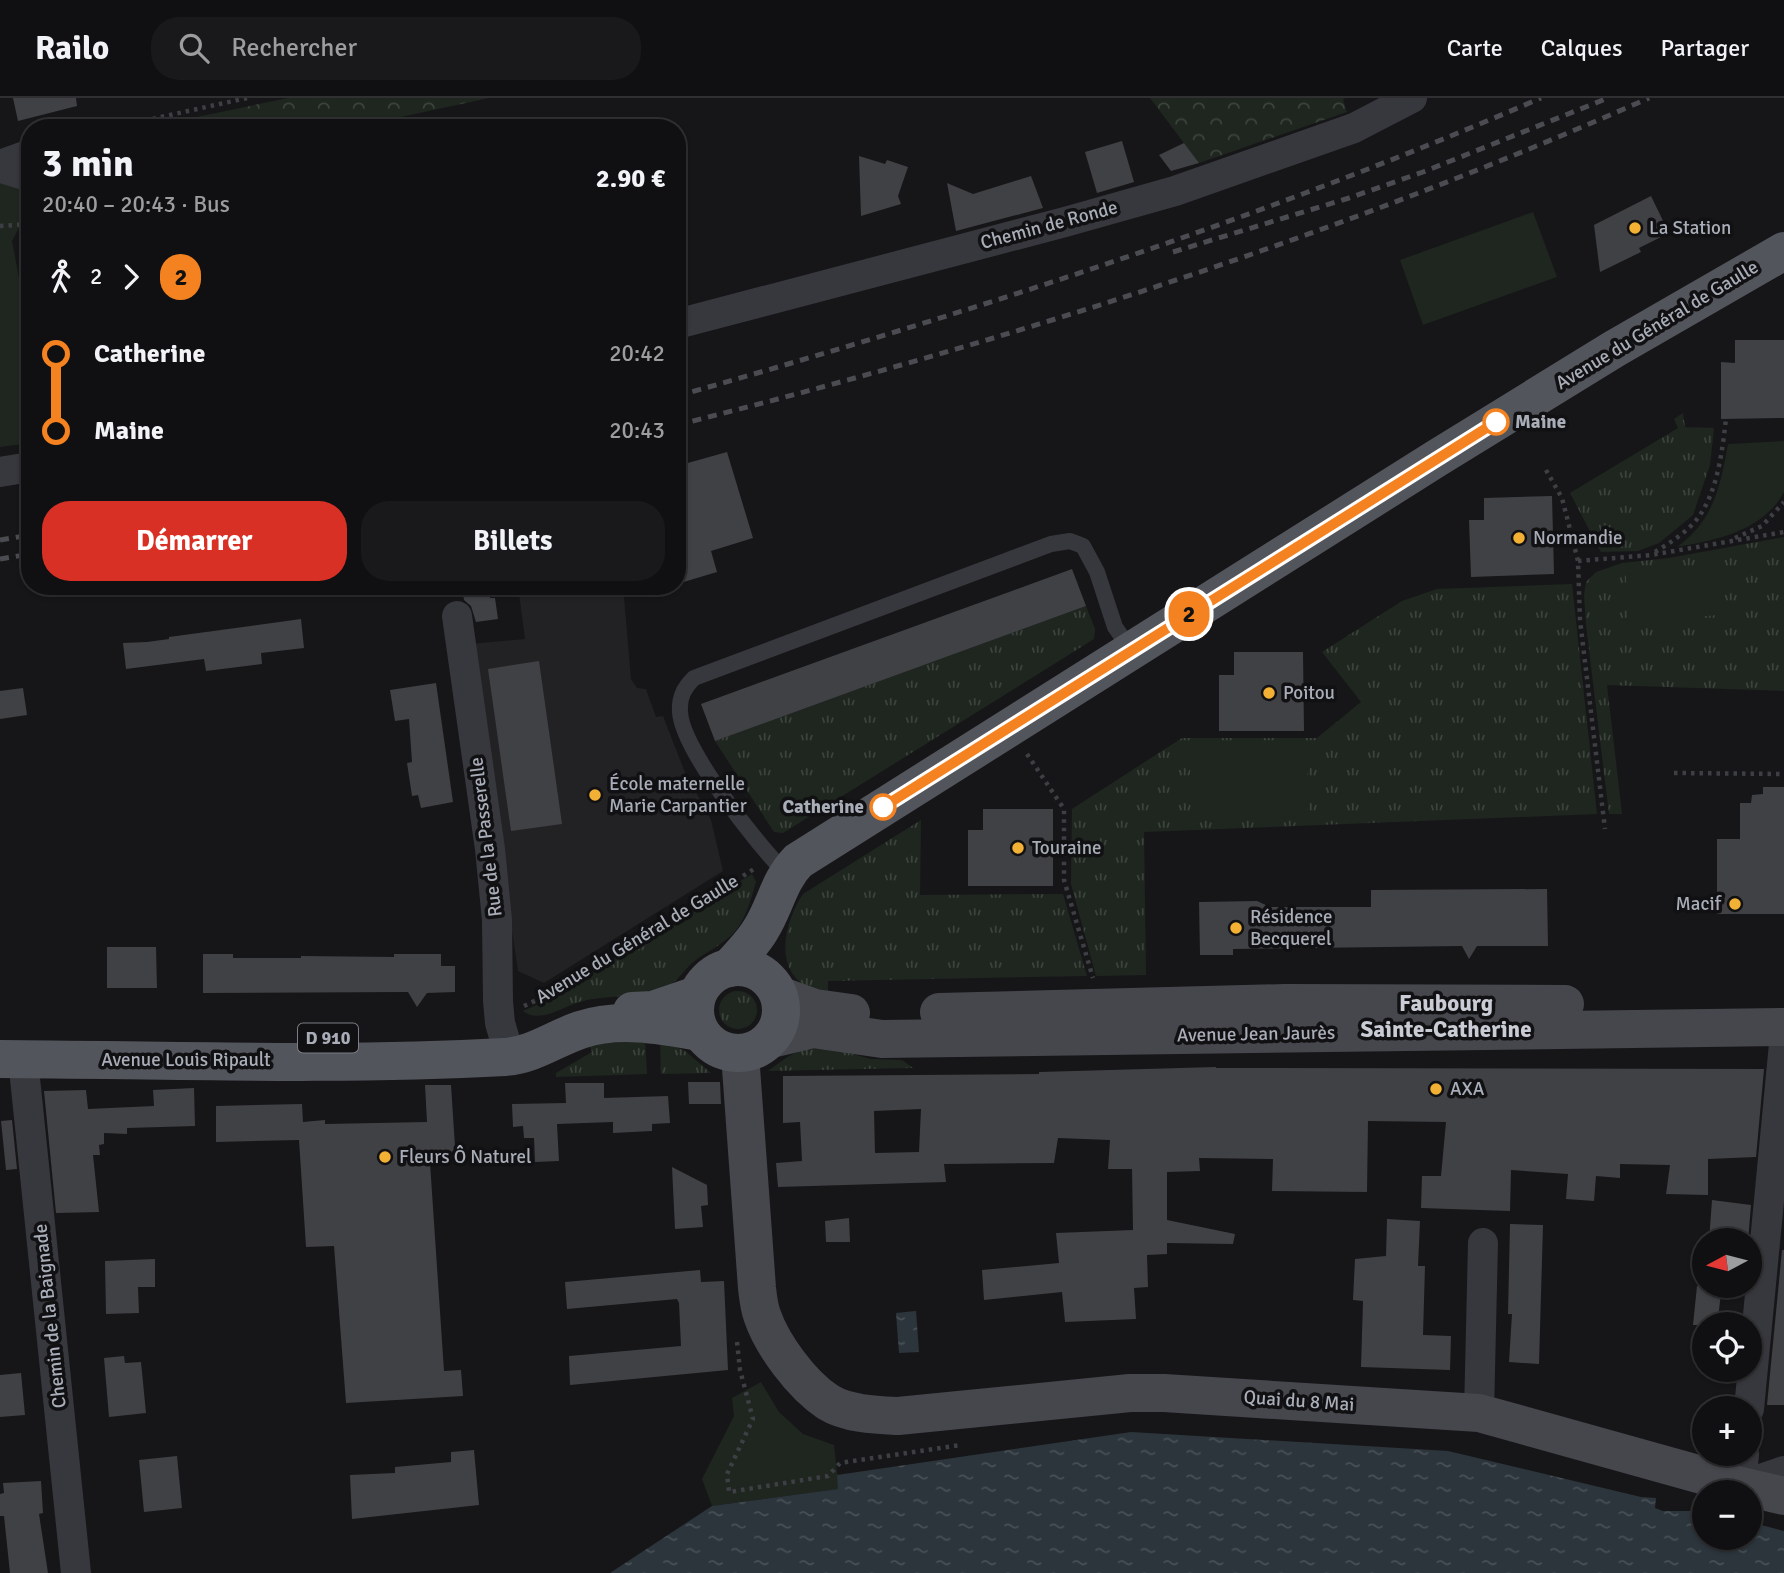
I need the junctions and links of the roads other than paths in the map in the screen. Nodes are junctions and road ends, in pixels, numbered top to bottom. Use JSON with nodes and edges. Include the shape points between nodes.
{"nodes":[{"id":1,"x":1412,"y":98,"type":"edge"},
{"id":2,"x":17,"y":162,"type":"edge"},
{"id":3,"x":0,"y":176,"type":"edge"},
{"id":4,"x":1784,"y":251,"type":"edge"},
{"id":5,"x":686,"y":322,"type":"edge"},
{"id":6,"x":21,"y":468,"type":"edge"},
{"id":7,"x":0,"y":472,"type":"edge"},
{"id":8,"x":457,"y":616,"type":"dead end"},
{"id":9,"x":1131,"y":650,"type":"junction"},
{"id":10,"x":786,"y":873,"type":"junction"},
{"id":11,"x":771,"y":909,"type":"junction"},
{"id":12,"x":729,"y":968,"type":"junction"},
{"id":13,"x":773,"y":987,"type":"junction"},
{"id":14,"x":1784,"y":1001,"type":"edge"},
{"id":15,"x":699,"y":1014,"type":"junction"},
{"id":16,"x":1784,"y":1027,"type":"edge"},
{"id":17,"x":1784,"y":1044,"type":"edge"},
{"id":18,"x":508,"y":1046,"type":"junction"},
{"id":19,"x":756,"y":1046,"type":"junction"},
{"id":20,"x":8,"y":1052,"type":"edge"},
{"id":21,"x":1483,"y":1243,"type":"dead end"},
{"id":22,"x":1750,"y":1396,"type":"edge"},
{"id":23,"x":1479,"y":1413,"type":"junction"},
{"id":24,"x":1743,"y":1470,"type":"edge"},
{"id":25,"x":1784,"y":1471,"type":"edge"},
{"id":26,"x":1784,"y":1496,"type":"edge"},
{"id":27,"x":76,"y":1573,"type":"edge"}],
"edges":[{"from":1,"to":5,"type":"street","name":"Chemin de Ronde","via":[[1354,128],[1175,191]]},
{"from":2,"to":3,"type":"lane"},
{"from":4,"to":9,"type":"main road","name":"Avenue du Général de Gaulle","via":[[1614,349]]},
{"from":6,"to":7,"type":"street"},
{"from":8,"to":18,"type":"street","name":"Rue de la Passerelle","via":[[497,920],[498,1001]]},
{"from":9,"to":10,"type":"main road","name":"Avenue du Général de Gaulle","via":[[798,860]]},
{"from":9,"to":10,"type":"lane","via":[[1115,627],[1097,572],[1083,547],[1070,541],[1051,544],[694,678],[684,688],[680,713],[684,730],[761,848]]},
{"from":10,"to":11,"type":"main road","name":"Avenue du Général de Gaulle"},
{"from":11,"to":12,"type":"main road","name":"Avenue du Général de Gaulle","via":[[750,946]]},
{"from":11,"to":13,"type":"main road","name":"Avenue du Général de Gaulle","via":[[766,955]]},
{"from":12,"to":13,"type":"main road","via":[[750,969]]},
{"from":12,"to":15,"type":"main road","via":[[710,977]]},
{"from":13,"to":14,"type":"main road","name":"Avenue Jean Jaurès","via":[[815,1008],[856,1014],[1285,1003]]},
{"from":13,"to":19,"type":"main road","via":[[781,1004],[780,1023]]},
{"from":15,"to":18,"type":"main road","name":"Avenue Louis Ripault","number":"D 910","via":[[654,1023],[597,1026],[536,1051]]},
{"from":15,"to":19,"type":"main road","via":[[708,1041],[718,1049]]},
{"from":16,"to":19,"type":"main road","name":"Avenue Jean Jaurès","via":[[882,1039],[813,1029]]},
{"from":17,"to":22,"type":"street"},
{"from":18,"to":20,"type":"main road","name":"Avenue Louis Ripault","number":"D 910","via":[[422,1061]]},
{"from":19,"to":23,"type":"main road","name":"Quai du 8 Mai","via":[[757,1288],[762,1315],[792,1368],[830,1403],[866,1414],[898,1416],[1164,1393]]},
{"from":20,"to":27,"type":"street","name":"Chemin de la Baignade"},
{"from":21,"to":23,"type":"street"},
{"from":23,"to":24,"type":"main road","name":"Quai du 8 Mai"},
{"from":24,"to":25,"type":"street"},
{"from":24,"to":26,"type":"main road","name":"Quai du 8 Mai"}]}
